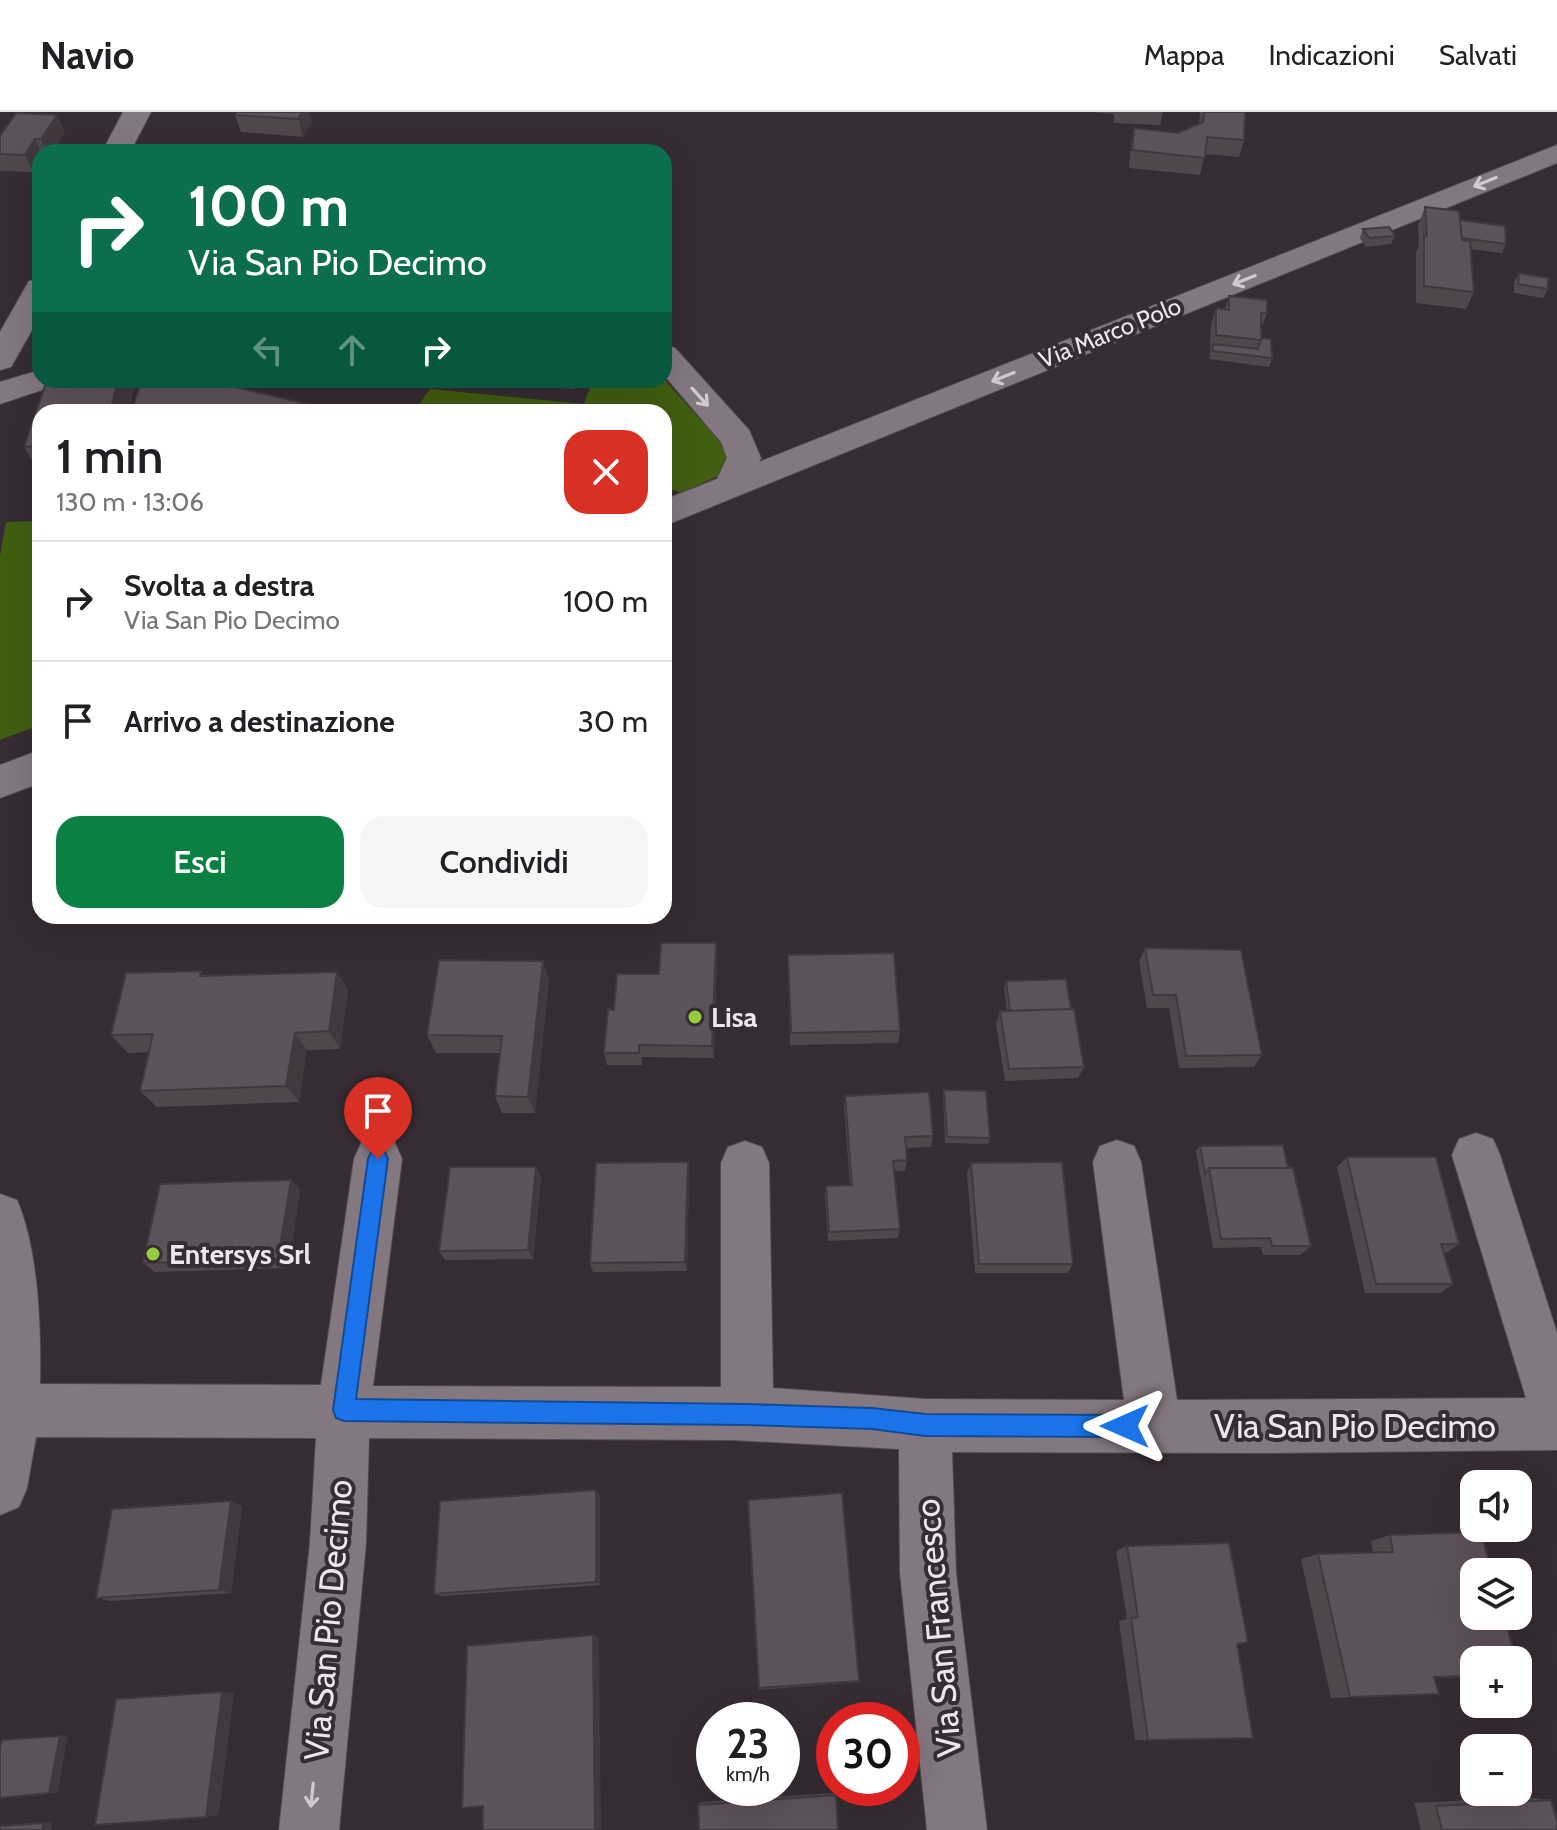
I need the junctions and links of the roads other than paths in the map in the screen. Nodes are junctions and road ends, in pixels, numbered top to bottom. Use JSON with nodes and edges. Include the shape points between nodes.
{"nodes":[{"id":1,"x":137,"y":112,"type":"edge"},
{"id":2,"x":120,"y":144,"type":"edge"},
{"id":3,"x":1557,"y":153,"type":"edge"},
{"id":4,"x":32,"y":308,"type":"edge"},
{"id":5,"x":0,"y":360,"type":"edge"},
{"id":6,"x":672,"y":364,"type":"edge"},
{"id":7,"x":32,"y":383,"type":"edge"},
{"id":8,"x":0,"y":393,"type":"edge"},
{"id":9,"x":731,"y":487,"type":"junction"},
{"id":10,"x":672,"y":511,"type":"edge"},
{"id":11,"x":32,"y":769,"type":"edge"},
{"id":12,"x":0,"y":782,"type":"edge"},
{"id":13,"x":1476,"y":1155,"type":"dead end"},
{"id":14,"x":378,"y":1159,"type":"dead end"},
{"id":15,"x":1117,"y":1162,"type":"dead end"},
{"id":16,"x":745,"y":1163,"type":"dead end"},
{"id":17,"x":0,"y":1217,"type":"edge"},
{"id":18,"x":344,"y":1410,"type":"junction"},
{"id":19,"x":12,"y":1415,"type":"junction"},
{"id":20,"x":747,"y":1415,"type":"junction"},
{"id":21,"x":1557,"y":1415,"type":"edge"},
{"id":22,"x":1557,"y":1424,"type":"edge"},
{"id":23,"x":925,"y":1425,"type":"junction"},
{"id":24,"x":1154,"y":1426,"type":"junction"},
{"id":25,"x":0,"y":1488,"type":"edge"},
{"id":26,"x":309,"y":1830,"type":"edge"},
{"id":27,"x":957,"y":1830,"type":"edge"}],
"edges":[{"from":1,"to":2,"type":"street"},
{"from":3,"to":9,"type":"street","name":"Via Marco Polo","one_way":true},
{"from":4,"to":5,"type":"street"},
{"from":6,"to":9,"type":"street","one_way":true,"via":[[737,438],[744,458]]},
{"from":7,"to":8,"type":"street"},
{"from":9,"to":10,"type":"street","name":"Via Marco Polo"},
{"from":11,"to":12,"type":"street"},
{"from":13,"to":21,"type":"street"},
{"from":14,"to":18,"type":"street","name":"Via San Pio Decimo"},
{"from":15,"to":24,"type":"street"},
{"from":16,"to":20,"type":"street"},
{"from":17,"to":19,"type":"street","via":[[8,1264]]},
{"from":18,"to":19,"type":"street","name":"Via San Pio Decimo","via":[[48,1409]]},
{"from":18,"to":20,"type":"street","name":"Via San Pio Decimo"},
{"from":18,"to":26,"type":"street","name":"Via San Pio Decimo","one_way":true,"via":[[338,1543]]},
{"from":19,"to":25,"type":"street"},
{"from":20,"to":23,"type":"street","name":"Via San Pio Decimo","via":[[872,1418]]},
{"from":22,"to":24,"type":"street","name":"Via San Pio Decimo"},
{"from":23,"to":24,"type":"street","name":"Via San Pio Decimo"},
{"from":23,"to":27,"type":"street","name":"Via San Francesco","via":[[928,1573]]}]}
